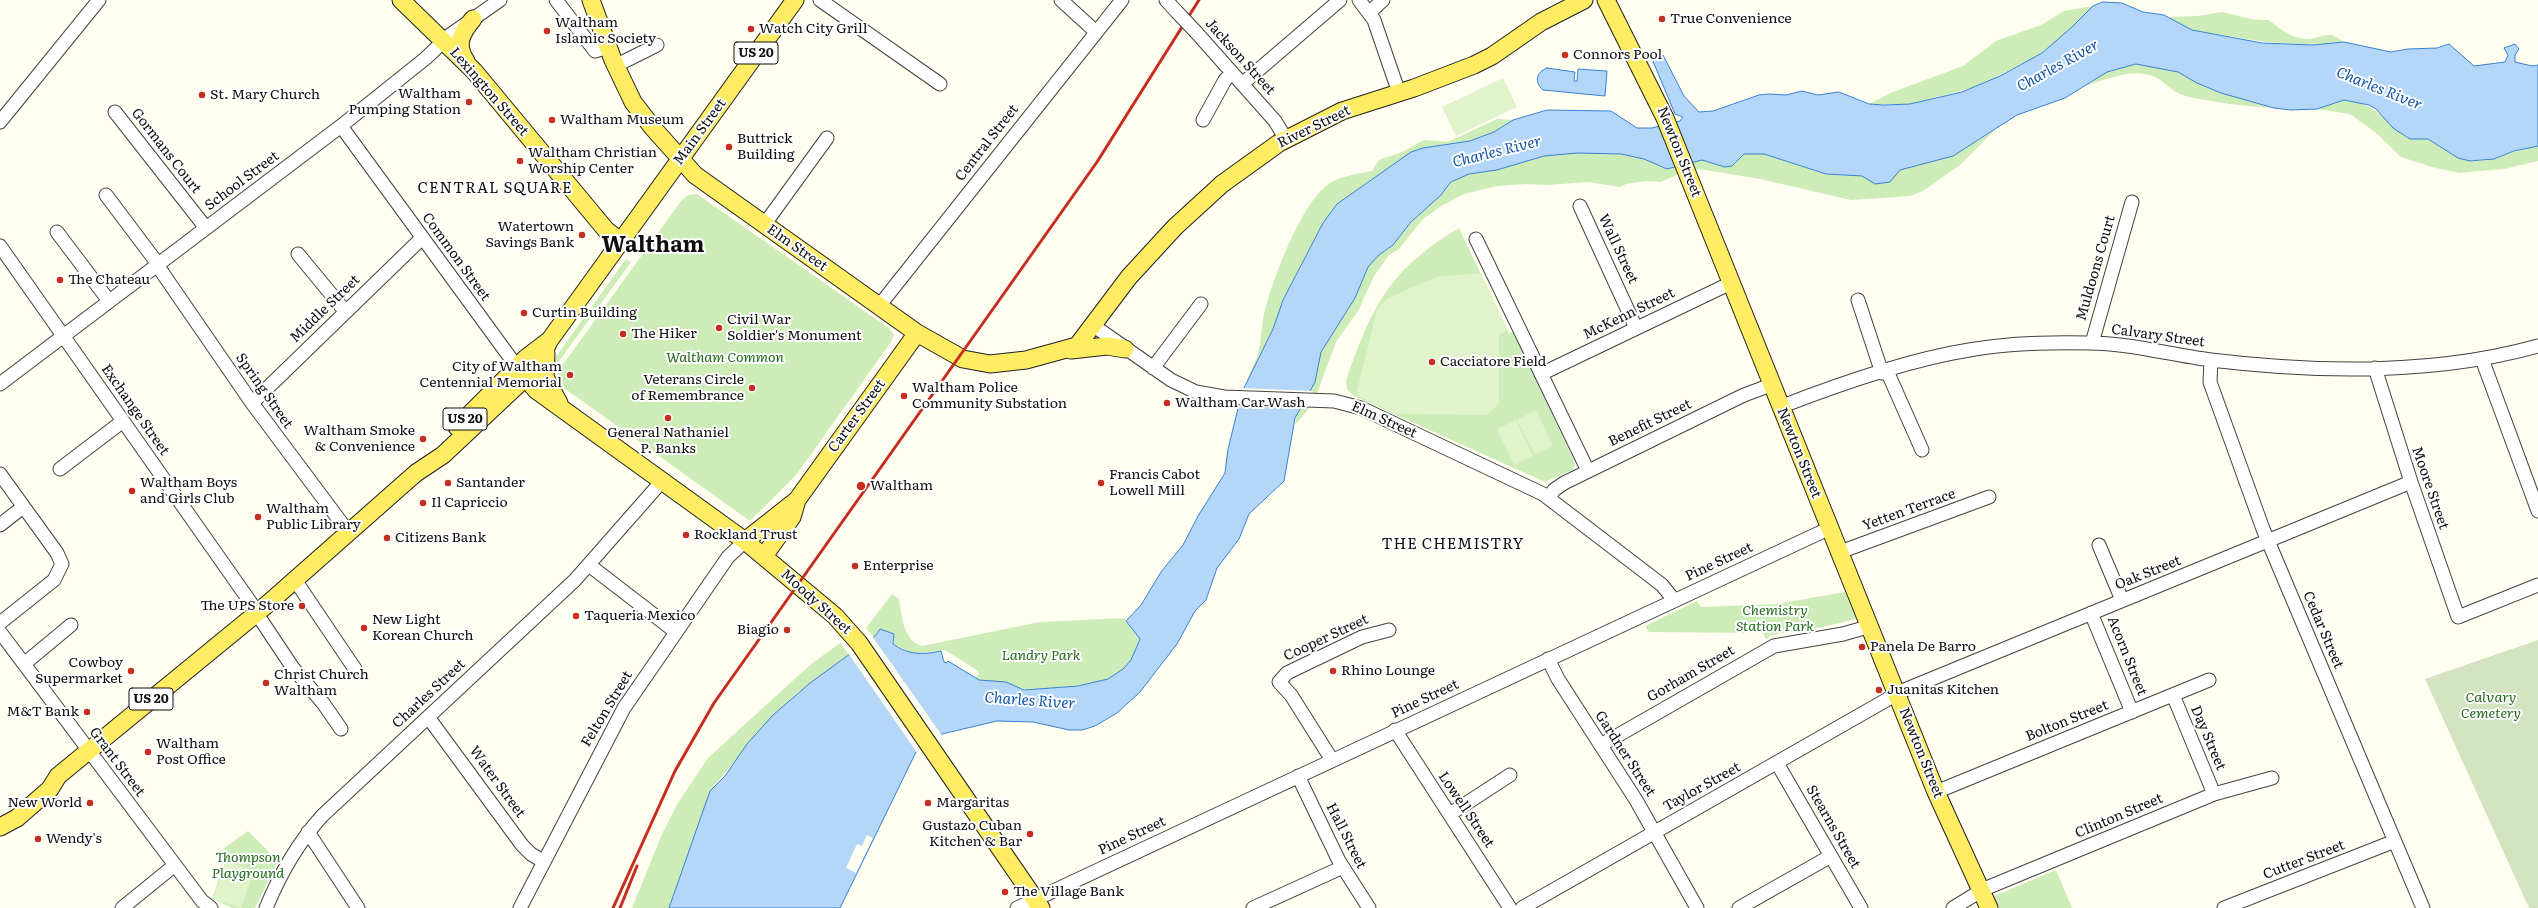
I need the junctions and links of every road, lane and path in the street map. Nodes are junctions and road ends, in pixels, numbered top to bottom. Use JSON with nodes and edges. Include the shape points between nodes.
{"nodes":[{"id":1,"x":99,"y":0,"type":"edge"},
{"id":2,"x":401,"y":0,"type":"edge"},
{"id":3,"x":500,"y":0,"type":"edge"},
{"id":4,"x":556,"y":0,"type":"edge"},
{"id":5,"x":591,"y":0,"type":"edge"},
{"id":6,"x":795,"y":0,"type":"edge"},
{"id":7,"x":820,"y":0,"type":"edge"},
{"id":8,"x":1061,"y":0,"type":"edge"},
{"id":9,"x":1122,"y":0,"type":"edge"},
{"id":10,"x":1166,"y":0,"type":"edge"},
{"id":11,"x":1340,"y":0,"type":"edge"},
{"id":12,"x":1359,"y":0,"type":"edge"},
{"id":13,"x":1382,"y":0,"type":"edge"},
{"id":14,"x":1584,"y":0,"type":"edge"},
{"id":15,"x":1606,"y":0,"type":"edge"},
{"id":16,"x":1370,"y":12,"type":"junction"},
{"id":17,"x":473,"y":19,"type":"junction"},
{"id":18,"x":1096,"y":32,"type":"junction"},
{"id":19,"x":443,"y":41,"type":"junction"},
{"id":20,"x":657,"y":45,"type":"dead end"},
{"id":21,"x":608,"y":47,"type":"junction"},
{"id":22,"x":468,"y":65,"type":"junction"},
{"id":23,"x":615,"y":66,"type":"junction"},
{"id":24,"x":1232,"y":73,"type":"junction"},
{"id":25,"x":940,"y":84,"type":"dead end"},
{"id":26,"x":1242,"y":84,"type":"junction"},
{"id":27,"x":1399,"y":93,"type":"junction"},
{"id":28,"x":115,"y":112,"type":"dead end"},
{"id":29,"x":1202,"y":120,"type":"dead end"},
{"id":30,"x":0,"y":122,"type":"edge"},
{"id":31,"x":341,"y":126,"type":"junction"},
{"id":32,"x":827,"y":138,"type":"dead end"},
{"id":33,"x":1286,"y":139,"type":"junction"},
{"id":34,"x":680,"y":159,"type":"junction"},
{"id":35,"x":106,"y":195,"type":"dead end"},
{"id":36,"x":2132,"y":202,"type":"dead end"},
{"id":37,"x":1580,"y":206,"type":"dead end"},
{"id":38,"x":764,"y":225,"type":"junction"},
{"id":39,"x":206,"y":228,"type":"junction"},
{"id":40,"x":58,"y":232,"type":"dead end"},
{"id":41,"x":422,"y":238,"type":"junction"},
{"id":42,"x":1476,"y":239,"type":"dead end"},
{"id":43,"x":621,"y":242,"type":"junction"},
{"id":44,"x":0,"y":246,"type":"edge"},
{"id":45,"x":298,"y":254,"type":"dead end"},
{"id":46,"x":158,"y":265,"type":"junction"},
{"id":47,"x":1731,"y":283,"type":"junction"},
{"id":48,"x":1858,"y":300,"type":"dead end"},
{"id":49,"x":109,"y":301,"type":"junction"},
{"id":50,"x":1201,"y":304,"type":"dead end"},
{"id":51,"x":878,"y":306,"type":"junction"},
{"id":52,"x":345,"y":311,"type":"junction"},
{"id":53,"x":1094,"y":326,"type":"junction"},
{"id":54,"x":1636,"y":328,"type":"junction"},
{"id":55,"x":917,"y":333,"type":"junction"},
{"id":56,"x":63,"y":336,"type":"junction"},
{"id":57,"x":549,"y":341,"type":"junction"},
{"id":58,"x":2092,"y":343,"type":"junction"},
{"id":59,"x":2538,"y":346,"type":"edge"},
{"id":60,"x":1125,"y":348,"type":"junction"},
{"id":61,"x":1066,"y":351,"type":"junction"},
{"id":62,"x":2482,"y":359,"type":"junction"},
{"id":63,"x":2211,"y":360,"type":"junction"},
{"id":64,"x":1153,"y":368,"type":"junction"},
{"id":65,"x":2375,"y":368,"type":"junction"},
{"id":66,"x":521,"y":372,"type":"junction"},
{"id":67,"x":1885,"y":372,"type":"junction"},
{"id":68,"x":1541,"y":374,"type":"junction"},
{"id":69,"x":0,"y":384,"type":"edge"},
{"id":70,"x":1771,"y":385,"type":"junction"},
{"id":71,"x":252,"y":403,"type":"junction"},
{"id":72,"x":1780,"y":407,"type":"junction"},
{"id":73,"x":564,"y":409,"type":"junction"},
{"id":74,"x":123,"y":421,"type":"junction"},
{"id":75,"x":1922,"y":450,"type":"dead end"},
{"id":76,"x":60,"y":469,"type":"dead end"},
{"id":77,"x":1588,"y":471,"type":"junction"},
{"id":78,"x":0,"y":474,"type":"edge"},
{"id":79,"x":663,"y":480,"type":"junction"},
{"id":80,"x":2411,"y":482,"type":"junction"},
{"id":81,"x":1549,"y":497,"type":"junction"},
{"id":82,"x":1989,"y":497,"type":"dead end"},
{"id":83,"x":798,"y":500,"type":"junction"},
{"id":84,"x":23,"y":506,"type":"junction"},
{"id":85,"x":2538,"y":510,"type":"edge"},
{"id":86,"x":0,"y":525,"type":"edge"},
{"id":87,"x":1830,"y":528,"type":"junction"},
{"id":88,"x":348,"y":533,"type":"junction"},
{"id":89,"x":745,"y":540,"type":"junction"},
{"id":90,"x":2268,"y":541,"type":"junction"},
{"id":91,"x":2099,"y":545,"type":"dead end"},
{"id":92,"x":1840,"y":552,"type":"junction"},
{"id":93,"x":764,"y":556,"type":"junction"},
{"id":94,"x":589,"y":565,"type":"junction"},
{"id":95,"x":296,"y":580,"type":"junction"},
{"id":96,"x":2538,"y":585,"type":"edge"},
{"id":97,"x":1674,"y":600,"type":"junction"},
{"id":98,"x":2122,"y":600,"type":"junction"},
{"id":99,"x":257,"y":613,"type":"junction"},
{"id":100,"x":2092,"y":613,"type":"junction"},
{"id":101,"x":0,"y":623,"type":"edge"},
{"id":102,"x":71,"y":625,"type":"dead end"},
{"id":103,"x":1871,"y":626,"type":"junction"},
{"id":104,"x":1389,"y":630,"type":"dead end"},
{"id":105,"x":0,"y":632,"type":"edge"},
{"id":106,"x":676,"y":632,"type":"junction"},
{"id":107,"x":1548,"y":659,"type":"junction"},
{"id":108,"x":24,"y":664,"type":"junction"},
{"id":109,"x":355,"y":669,"type":"dead end"},
{"id":110,"x":2209,"y":680,"type":"dead end"},
{"id":111,"x":1897,"y":693,"type":"junction"},
{"id":112,"x":2173,"y":695,"type":"junction"},
{"id":113,"x":2132,"y":712,"type":"junction"},
{"id":114,"x":428,"y":716,"type":"junction"},
{"id":115,"x":341,"y":729,"type":"dead end"},
{"id":116,"x":1395,"y":730,"type":"junction"},
{"id":117,"x":1601,"y":745,"type":"junction"},
{"id":118,"x":88,"y":749,"type":"junction"},
{"id":119,"x":1332,"y":760,"type":"junction"},
{"id":120,"x":1776,"y":763,"type":"junction"},
{"id":121,"x":1510,"y":775,"type":"dead end"},
{"id":122,"x":58,"y":776,"type":"junction"},
{"id":123,"x":1298,"y":776,"type":"junction"},
{"id":124,"x":2272,"y":778,"type":"dead end"},
{"id":125,"x":1936,"y":792,"type":"junction"},
{"id":126,"x":2214,"y":794,"type":"junction"},
{"id":127,"x":1450,"y":814,"type":"junction"},
{"id":128,"x":0,"y":821,"type":"edge"},
{"id":129,"x":0,"y":827,"type":"edge"},
{"id":130,"x":308,"y":832,"type":"junction"},
{"id":131,"x":1655,"y":832,"type":"junction"},
{"id":132,"x":2395,"y":841,"type":"junction"},
{"id":133,"x":1831,"y":856,"type":"junction"},
{"id":134,"x":544,"y":862,"type":"junction"},
{"id":135,"x":175,"y":865,"type":"junction"},
{"id":136,"x":1343,"y":867,"type":"junction"},
{"id":137,"x":1981,"y":890,"type":"junction"},
{"id":138,"x":1038,"y":903,"type":"edge"},
{"id":139,"x":122,"y":908,"type":"edge"},
{"id":140,"x":211,"y":908,"type":"edge"},
{"id":141,"x":266,"y":908,"type":"edge"},
{"id":142,"x":358,"y":908,"type":"edge"},
{"id":143,"x":520,"y":908,"type":"edge"},
{"id":144,"x":1017,"y":908,"type":"edge"},
{"id":145,"x":1253,"y":908,"type":"edge"},
{"id":146,"x":1369,"y":908,"type":"edge"},
{"id":147,"x":1510,"y":908,"type":"edge"},
{"id":148,"x":1522,"y":908,"type":"edge"},
{"id":149,"x":1697,"y":908,"type":"edge"},
{"id":150,"x":1739,"y":908,"type":"edge"},
{"id":151,"x":1861,"y":908,"type":"edge"},
{"id":152,"x":1953,"y":908,"type":"edge"},
{"id":153,"x":1989,"y":908,"type":"edge"},
{"id":154,"x":2224,"y":908,"type":"edge"},
{"id":155,"x":2423,"y":908,"type":"edge"}],
"edges":[{"from":1,"to":30,"type":"street"},
{"from":2,"to":19,"type":"main road","name":"Lexington Street"},
{"from":3,"to":17,"type":"street","name":"School Street"},
{"from":4,"to":21,"type":"street","via":[[595,51]]},
{"from":5,"to":21,"type":"main road","name":"Elm Street"},
{"from":6,"to":34,"type":"main road","name":"Main Street","number":"US 20"},
{"from":7,"to":25,"type":"street"},
{"from":8,"to":18,"type":"street"},
{"from":9,"to":18,"type":"street","name":"Central Street"},
{"from":10,"to":24,"type":"street","name":"Jackson Street","bridge":true},
{"from":11,"to":26,"type":"street"},
{"from":12,"to":16,"type":"street"},
{"from":13,"to":16,"type":"street"},
{"from":14,"to":27,"type":"main road","name":"River Street","via":[[1541,22],[1484,60]]},
{"from":15,"to":47,"type":"main road","name":"Newton Street","via":[[1665,118]]},
{"from":16,"to":27,"type":"street"},
{"from":17,"to":19,"type":"street","name":"School Street"},
{"from":17,"to":22,"type":"main road","via":[[459,41],[460,51]]},
{"from":18,"to":51,"type":"street","name":"Central Street"},
{"from":19,"to":22,"type":"main road","name":"Lexington Street"},
{"from":19,"to":31,"type":"street","name":"School Street","via":[[426,58]]},
{"from":20,"to":23,"type":"street"},
{"from":21,"to":23,"type":"main road","name":"Elm Street"},
{"from":22,"to":43,"type":"main road","name":"Lexington Street","via":[[606,230]]},
{"from":23,"to":34,"type":"main road","name":"Elm Street","via":[[641,113]]},
{"from":24,"to":26,"type":"street","name":"Jackson Street"},
{"from":24,"to":29,"type":"street","via":[[1225,80]]},
{"from":26,"to":33,"type":"street","name":"Jackson Street","via":[[1277,124]]},
{"from":27,"to":33,"type":"main road","name":"River Street","via":[[1342,111]]},
{"from":28,"to":39,"type":"street","name":"Gormans Court"},
{"from":31,"to":39,"type":"street","name":"School Street"},
{"from":31,"to":41,"type":"street","name":"Common Street"},
{"from":32,"to":38,"type":"street"},
{"from":33,"to":53,"type":"main road","name":"River Street","via":[[1228,179],[1190,213],[1133,273]]},
{"from":34,"to":38,"type":"main road","name":"Elm Street","via":[[696,177]]},
{"from":34,"to":43,"type":"main road","name":"Main Street","number":"US 20"},
{"from":35,"to":46,"type":"street","name":"Spring Street"},
{"from":36,"to":58,"type":"street","name":"Muldoons Court"},
{"from":37,"to":54,"type":"street","name":"Wall Street"},
{"from":38,"to":51,"type":"main road","name":"Elm Street"},
{"from":39,"to":46,"type":"street","name":"School Street"},
{"from":40,"to":49,"type":"street"},
{"from":41,"to":52,"type":"street","name":"Middle Street"},
{"from":41,"to":66,"type":"street","name":"Common Street"},
{"from":42,"to":68,"type":"street"},
{"from":43,"to":57,"type":"main road","name":"Main Street","number":"US 20"},
{"from":44,"to":56,"type":"street","name":"Exchange Street"},
{"from":45,"to":52,"type":"street"},
{"from":46,"to":49,"type":"street","name":"School Street"},
{"from":46,"to":71,"type":"street","name":"Spring Street"},
{"from":47,"to":54,"type":"street","name":"McKenn Street"},
{"from":47,"to":70,"type":"main road","name":"Newton Street"},
{"from":48,"to":67,"type":"street"},
{"from":49,"to":56,"type":"street","name":"School Street"},
{"from":50,"to":64,"type":"street"},
{"from":51,"to":55,"type":"main road","name":"Elm Street"},
{"from":52,"to":71,"type":"street","name":"Middle Street"},
{"from":53,"to":60,"type":"street","name":"Elm Street"},
{"from":53,"to":61,"type":"main road","name":"Elm Street","via":[[1079,344]]},
{"from":54,"to":68,"type":"street","name":"McKenn Street"},
{"from":55,"to":61,"type":"main road","name":"Elm Street","via":[[972,362],[990,364],[1026,360]]},
{"from":55,"to":83,"type":"main road","name":"Carter Street"},
{"from":56,"to":69,"type":"street","name":"School Street"},
{"from":56,"to":74,"type":"street","name":"Exchange Street"},
{"from":57,"to":66,"type":"main road","name":"Main Street","number":"US 20"},
{"from":57,"to":73,"type":"main road","via":[[544,360],[545,377]]},
{"from":58,"to":63,"type":"street","name":"Calvary Street"},
{"from":58,"to":67,"type":"street","name":"Calvary Street","via":[[2030,343],[1981,348]]},
{"from":59,"to":62,"type":"street","name":"Calvary Street"},
{"from":60,"to":61,"type":"main road","via":[[1107,346]]},
{"from":60,"to":64,"type":"street","name":"Elm Street"},
{"from":62,"to":65,"type":"street","name":"Calvary Street"},
{"from":62,"to":85,"type":"street"},
{"from":63,"to":65,"type":"street","name":"Calvary Street","via":[[2300,367]]},
{"from":63,"to":90,"type":"street","name":"Cedar Street","via":[[2210,382]]},
{"from":64,"to":81,"type":"street","name":"Elm Street","via":[[1187,389],[1224,397],[1330,401],[1361,408]]},
{"from":65,"to":80,"type":"street","name":"Moore Street"},
{"from":66,"to":73,"type":"main road","name":"Moody Street","via":[[536,390]]},
{"from":66,"to":88,"type":"main road","name":"Main Street","number":"US 20","via":[[443,455],[416,473]]},
{"from":67,"to":72,"type":"street","name":"Calvary Street"},
{"from":67,"to":75,"type":"street"},
{"from":68,"to":77,"type":"street"},
{"from":70,"to":72,"type":"main road","name":"Newton Street"},
{"from":70,"to":77,"type":"street","name":"Benefit Street","via":[[1744,395]]},
{"from":71,"to":88,"type":"street","name":"Spring Street"},
{"from":72,"to":87,"type":"main road","name":"Newton Street"},
{"from":73,"to":79,"type":"main road","name":"Moody Street"},
{"from":74,"to":76,"type":"street"},
{"from":74,"to":99,"type":"street","name":"Exchange Street"},
{"from":77,"to":81,"type":"street","name":"Benefit Street","via":[[1558,487]]},
{"from":78,"to":84,"type":"street"},
{"from":79,"to":89,"type":"main road","name":"Moody Street"},
{"from":79,"to":94,"type":"street","name":"Charles Street"},
{"from":80,"to":90,"type":"street","name":"Oak Street"},
{"from":80,"to":96,"type":"street","name":"Moore Street","via":[[2458,617]]},
{"from":81,"to":97,"type":"street","name":"Elm Street","via":[[1662,585]]},
{"from":82,"to":92,"type":"street","name":"Yetten Terrace"},
{"from":83,"to":89,"type":"main road","name":"Carter Street"},
{"from":83,"to":93,"type":"main road","name":"Carter Street","via":[[792,517]]},
{"from":84,"to":86,"type":"street"},
{"from":84,"to":101,"type":"street","via":[[57,553],[62,564],[61,570],[54,580]]},
{"from":87,"to":92,"type":"main road","name":"Newton Street"},
{"from":87,"to":97,"type":"street","name":"Pine Street"},
{"from":88,"to":95,"type":"main road","name":"Main Street","number":"US 20"},
{"from":89,"to":93,"type":"main road","name":"Moody Street"},
{"from":89,"to":106,"type":"street","name":"Felton Street","via":[[728,557]]},
{"from":90,"to":98,"type":"street","name":"Oak Street"},
{"from":90,"to":132,"type":"street","name":"Cedar Street"},
{"from":91,"to":98,"type":"street"},
{"from":92,"to":103,"type":"main road","name":"Newton Street"},
{"from":93,"to":138,"type":"main road","name":"Moody Street","via":[[838,619],[859,643]]},
{"from":94,"to":106,"type":"street"},
{"from":94,"to":114,"type":"street","name":"Charles Street"},
{"from":95,"to":99,"type":"main road","name":"Main Street","number":"US 20"},
{"from":95,"to":109,"type":"street"},
{"from":97,"to":107,"type":"street","name":"Pine Street"},
{"from":98,"to":100,"type":"street","name":"Oak Street"},
{"from":99,"to":115,"type":"street","name":"Exchange Street","via":[[293,668]]},
{"from":99,"to":118,"type":"main road","name":"Main Street","number":"US 20"},
{"from":100,"to":111,"type":"street","name":"Oak Street"},
{"from":100,"to":113,"type":"street","name":"Acorn Street"},
{"from":102,"to":108,"type":"street"},
{"from":103,"to":111,"type":"main road","name":"Newton Street"},
{"from":103,"to":117,"type":"street","name":"Gorham Street","via":[[1843,634],[1774,646]]},
{"from":104,"to":119,"type":"street","name":"Cooper Street","via":[[1362,637],[1287,673],[1279,682],[1291,695]]},
{"from":105,"to":108,"type":"street","name":"Grant Street"},
{"from":106,"to":134,"type":"street","name":"Felton Street","via":[[617,719]]},
{"from":107,"to":116,"type":"street","name":"Pine Street"},
{"from":107,"to":117,"type":"street","name":"Gardner Street"},
{"from":108,"to":118,"type":"street","name":"Grant Street"},
{"from":110,"to":112,"type":"street","name":"Bolton Street"},
{"from":111,"to":120,"type":"street","name":"Taylor Street"},
{"from":111,"to":125,"type":"main road","name":"Newton Street"},
{"from":112,"to":113,"type":"street","name":"Bolton Street"},
{"from":112,"to":126,"type":"street","name":"Day Street"},
{"from":113,"to":125,"type":"street","name":"Bolton Street"},
{"from":114,"to":130,"type":"street","name":"Charles Street","via":[[332,806]]},
{"from":114,"to":134,"type":"street","name":"Water Street","via":[[522,845]]},
{"from":116,"to":119,"type":"street","name":"Pine Street"},
{"from":116,"to":127,"type":"street","name":"Lowell Street"},
{"from":117,"to":131,"type":"street","name":"Gardner Street"},
{"from":118,"to":122,"type":"main road","name":"Main Street","number":"US 20"},
{"from":118,"to":135,"type":"street","name":"Grant Street"},
{"from":119,"to":123,"type":"street","name":"Pine Street"},
{"from":120,"to":131,"type":"street","name":"Taylor Street"},
{"from":120,"to":133,"type":"street","name":"Stearns Street"},
{"from":121,"to":127,"type":"street"},
{"from":122,"to":128,"type":"main road","name":"Main Street","number":"US 20","via":[[42,781],[7,811]]},
{"from":122,"to":129,"type":"main road","name":"Main Street","number":"US 20","via":[[42,797],[15,820]]},
{"from":123,"to":136,"type":"street","name":"Hall Street"},
{"from":123,"to":138,"type":"street","name":"Pine Street"},
{"from":124,"to":126,"type":"street","name":"Clinton Street"},
{"from":125,"to":137,"type":"main road","name":"Newton Street"},
{"from":126,"to":137,"type":"street","name":"Clinton Street"},
{"from":127,"to":147,"type":"street","name":"Lowell Street"},
{"from":130,"to":141,"type":"street","name":"Charles Street","via":[[285,867]]},
{"from":130,"to":142,"type":"street"},
{"from":131,"to":148,"type":"street","name":"Taylor Street"},
{"from":131,"to":149,"type":"street","name":"Gardner Street"},
{"from":132,"to":154,"type":"street","name":"Cutter Street"},
{"from":132,"to":155,"type":"street","name":"Cedar Street"},
{"from":133,"to":150,"type":"street"},
{"from":133,"to":151,"type":"street","name":"Stearns Street"},
{"from":134,"to":143,"type":"street","name":"Felton Street"},
{"from":135,"to":139,"type":"street"},
{"from":135,"to":140,"type":"street","name":"Grant Street","via":[[202,901]]},
{"from":136,"to":145,"type":"street"},
{"from":136,"to":146,"type":"street","name":"Hall Street"},
{"from":137,"to":152,"type":"street","name":"Clinton Street"},
{"from":137,"to":153,"type":"main road","name":"Newton Street"},
{"from":138,"to":144,"type":"street","name":"Pine Street"}]}
